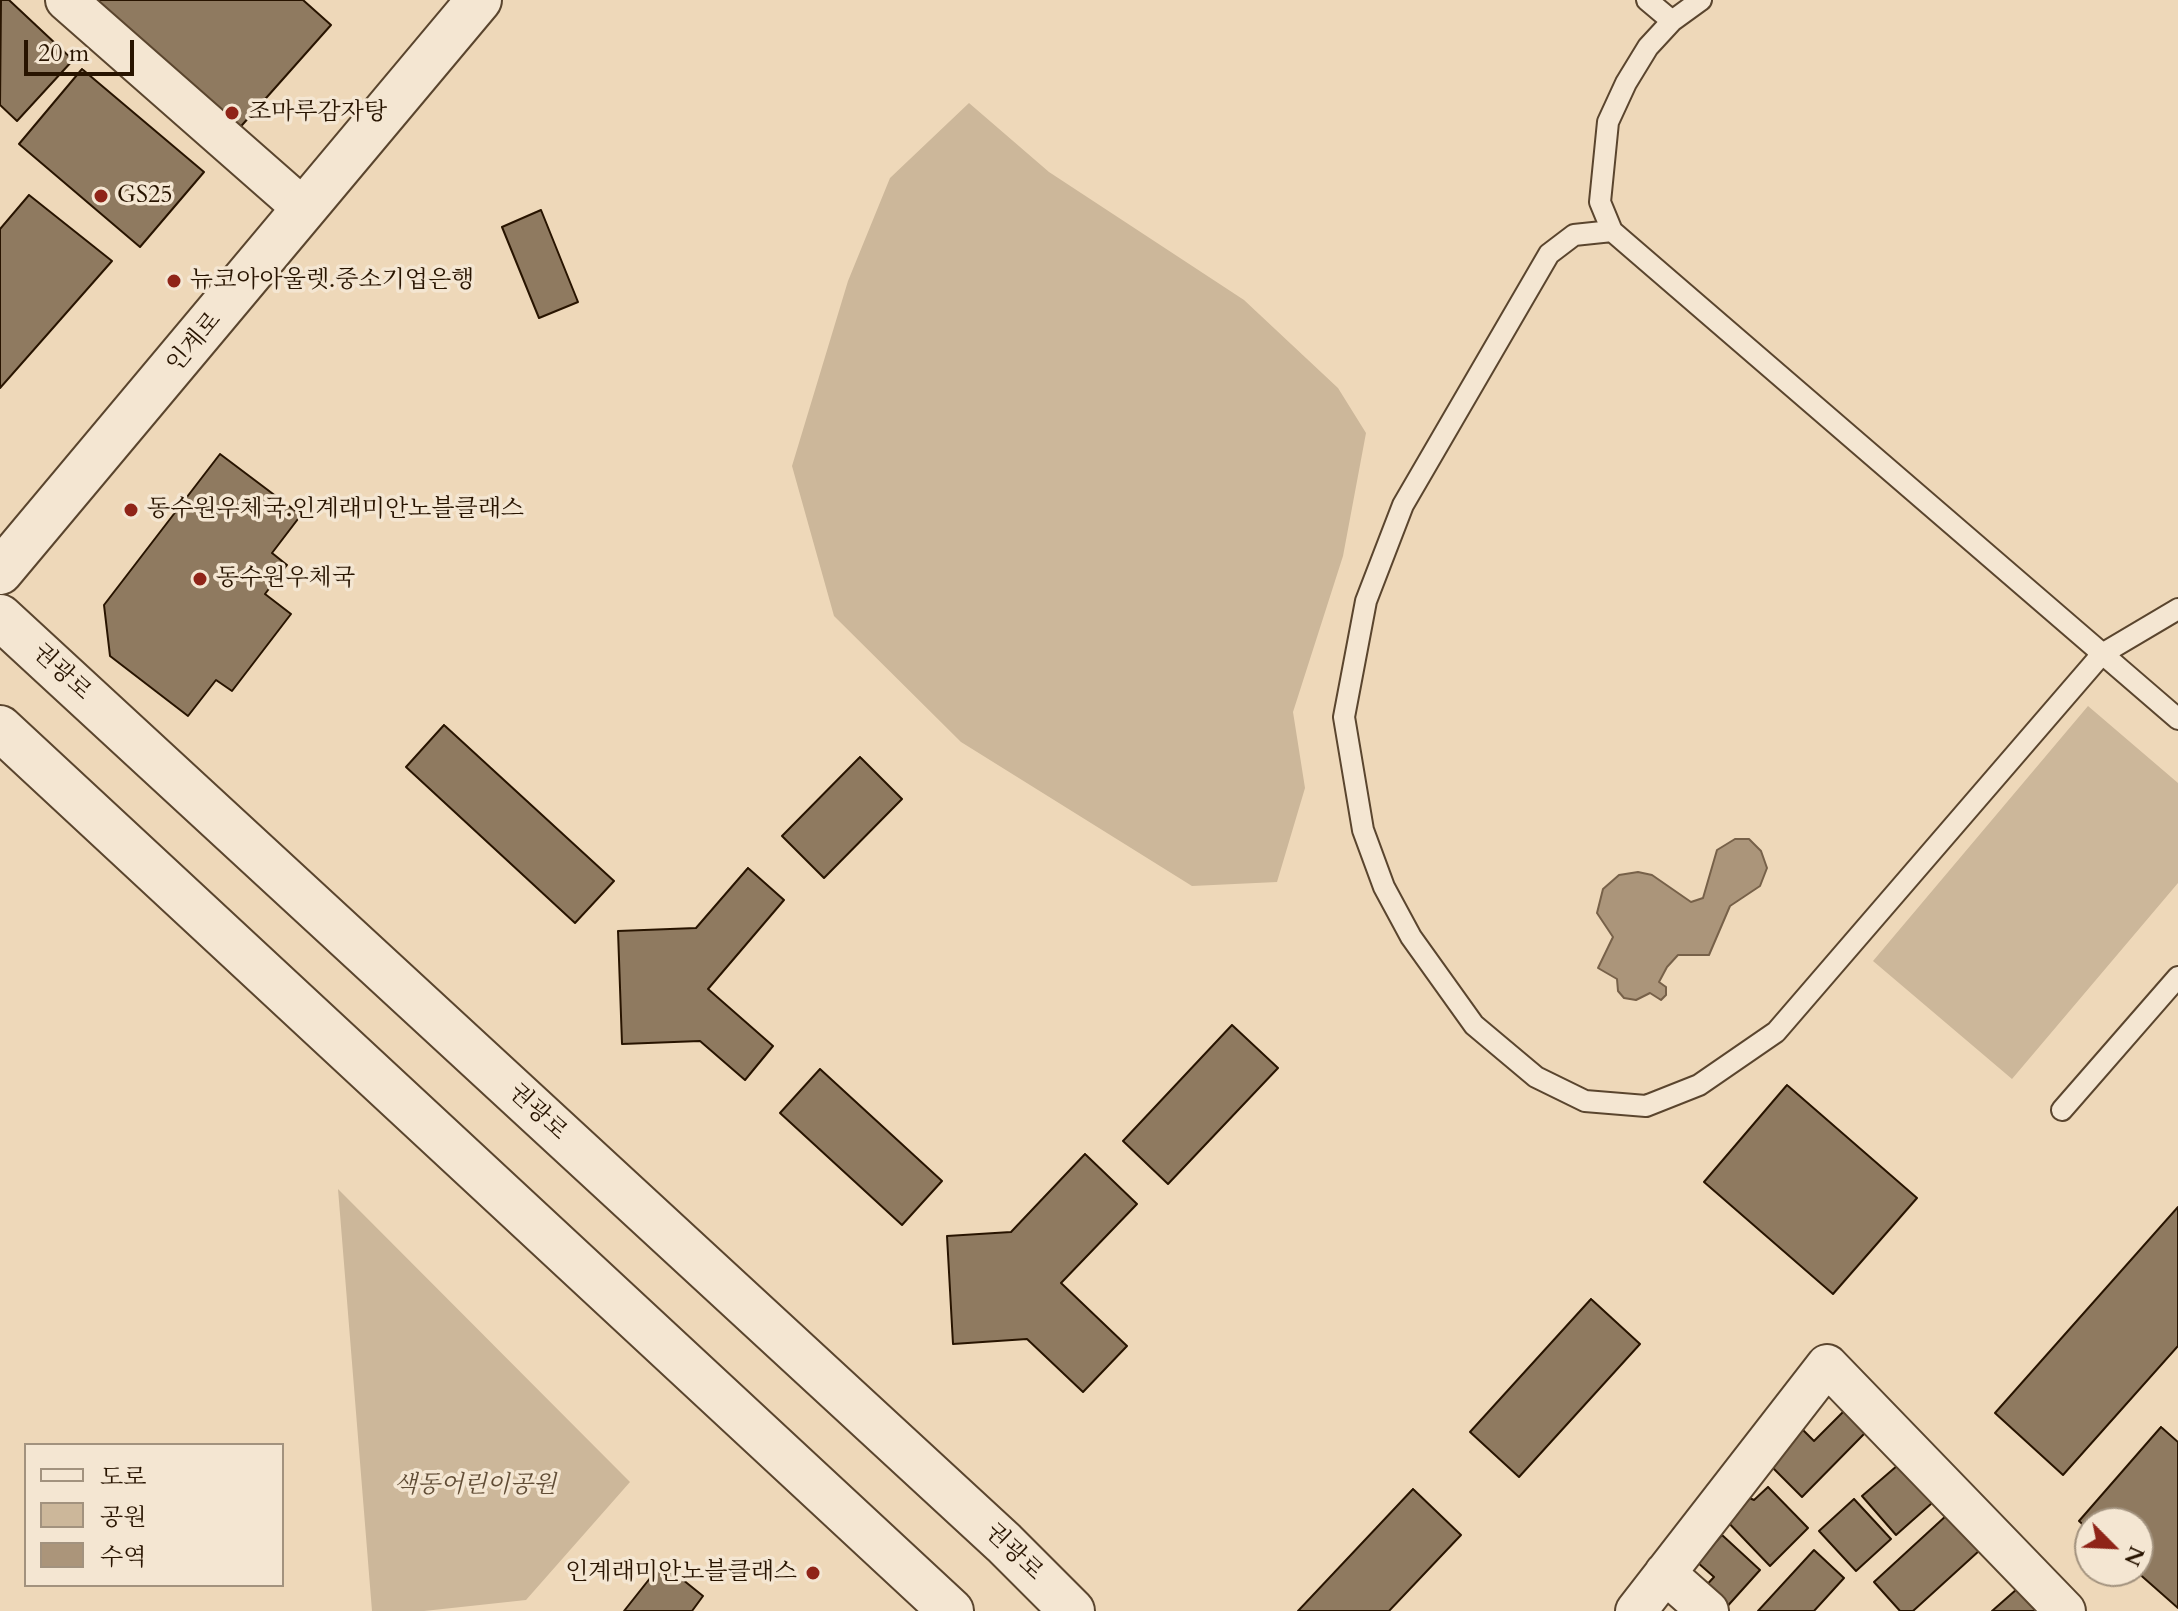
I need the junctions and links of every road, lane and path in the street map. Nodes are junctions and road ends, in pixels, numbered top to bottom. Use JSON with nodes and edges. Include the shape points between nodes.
{"nodes":[{"id":1,"x":66,"y":0,"type":"edge"},
{"id":2,"x":479,"y":0,"type":"edge"},
{"id":3,"x":1647,"y":0,"type":"edge"},
{"id":4,"x":1701,"y":0,"type":"edge"},
{"id":5,"x":1672,"y":21,"type":"junction"},
{"id":6,"x":305,"y":210,"type":"junction"},
{"id":7,"x":1612,"y":231,"type":"junction"},
{"id":8,"x":0,"y":572,"type":"edge"},
{"id":9,"x":2178,"y":609,"type":"edge"},
{"id":10,"x":0,"y":617,"type":"edge"},
{"id":11,"x":2102,"y":654,"type":"junction"},
{"id":12,"x":2178,"y":719,"type":"edge"},
{"id":13,"x":0,"y":728,"type":"edge"},
{"id":14,"x":2178,"y":977,"type":"edge"},
{"id":15,"x":2062,"y":1110,"type":"dead end"},
{"id":16,"x":1665,"y":1573,"type":"junction"},
{"id":17,"x":951,"y":1611,"type":"edge"},
{"id":18,"x":1072,"y":1611,"type":"edge"},
{"id":19,"x":1636,"y":1611,"type":"edge"},
{"id":20,"x":1708,"y":1611,"type":"edge"},
{"id":21,"x":2065,"y":1611,"type":"edge"}],
"edges":[{"from":1,"to":6,"type":"street"},
{"from":2,"to":6,"type":"street","name":"인계로"},
{"from":3,"to":5,"type":"lane"},
{"from":4,"to":5,"type":"lane"},
{"from":5,"to":7,"type":"lane","via":[[1648,47],[1608,122],[1600,202]]},
{"from":6,"to":8,"type":"street","name":"인계로"},
{"from":7,"to":11,"type":"lane"},
{"from":7,"to":11,"type":"lane","via":[[1574,235],[1549,254],[1403,505],[1366,601],[1344,717],[1363,830],[1384,887],[1411,937],[1474,1025],[1536,1077],[1585,1101],[1646,1106],[1699,1085],[1776,1032]]},
{"from":9,"to":11,"type":"lane"},
{"from":10,"to":18,"type":"street","name":"권광로"},
{"from":11,"to":12,"type":"lane"},
{"from":13,"to":17,"type":"street"},
{"from":14,"to":15,"type":"lane"},
{"from":16,"to":19,"type":"street"},
{"from":16,"to":20,"type":"street"},
{"from":16,"to":21,"type":"street","via":[[1827,1365]]}]}
